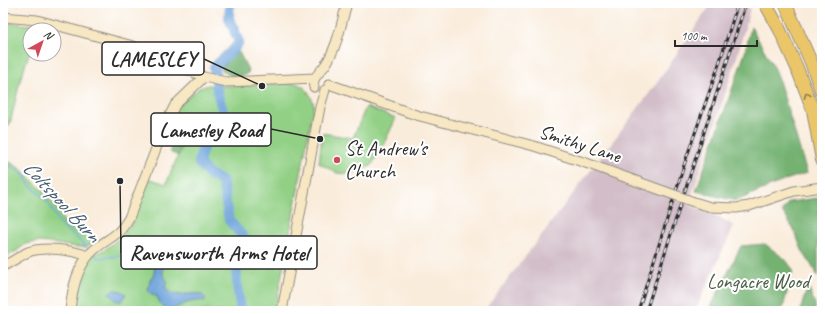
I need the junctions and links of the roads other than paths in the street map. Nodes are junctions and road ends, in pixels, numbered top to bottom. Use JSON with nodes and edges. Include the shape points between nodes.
{"nodes":[{"id":1,"x":347,"y":3,"type":"edge"},
{"id":2,"x":765,"y":3,"type":"edge"},
{"id":3,"x":785,"y":5,"type":"edge"},
{"id":4,"x":3,"y":17,"type":"edge"},
{"id":5,"x":206,"y":78,"type":"junction"},
{"id":6,"x":320,"y":83,"type":"junction"},
{"id":7,"x":822,"y":93,"type":"edge"},
{"id":8,"x":822,"y":160,"type":"edge"},
{"id":9,"x":822,"y":187,"type":"edge"},
{"id":10,"x":88,"y":256,"type":"junction"},
{"id":11,"x":3,"y":266,"type":"edge"},
{"id":12,"x":70,"y":311,"type":"edge"},
{"id":13,"x":282,"y":311,"type":"edge"}],
"edges":[{"from":1,"to":6,"type":"street","via":[[337,40]]},
{"from":8,"to":2,"type":"highway","one_way":true,"via":[[813,110],[797,68]]},
{"from":3,"to":7,"type":"highway"},
{"from":4,"to":5,"type":"street","via":[[37,20],[133,46]]},
{"from":5,"to":6,"type":"street","name":"Smithy Lane","via":[[226,82],[298,80]]},
{"from":5,"to":10,"type":"street","via":[[175,105],[129,218],[122,229]]},
{"from":6,"to":9,"type":"street","name":"Smithy Lane","bridge":true,"via":[[416,115],[534,146],[711,206],[749,206],[783,194]]},
{"from":6,"to":13,"type":"street","via":[[320,107]]},
{"from":10,"to":11,"type":"street","via":[[49,249],[29,252]]},
{"from":10,"to":12,"type":"street","via":[[74,285]]}]}
